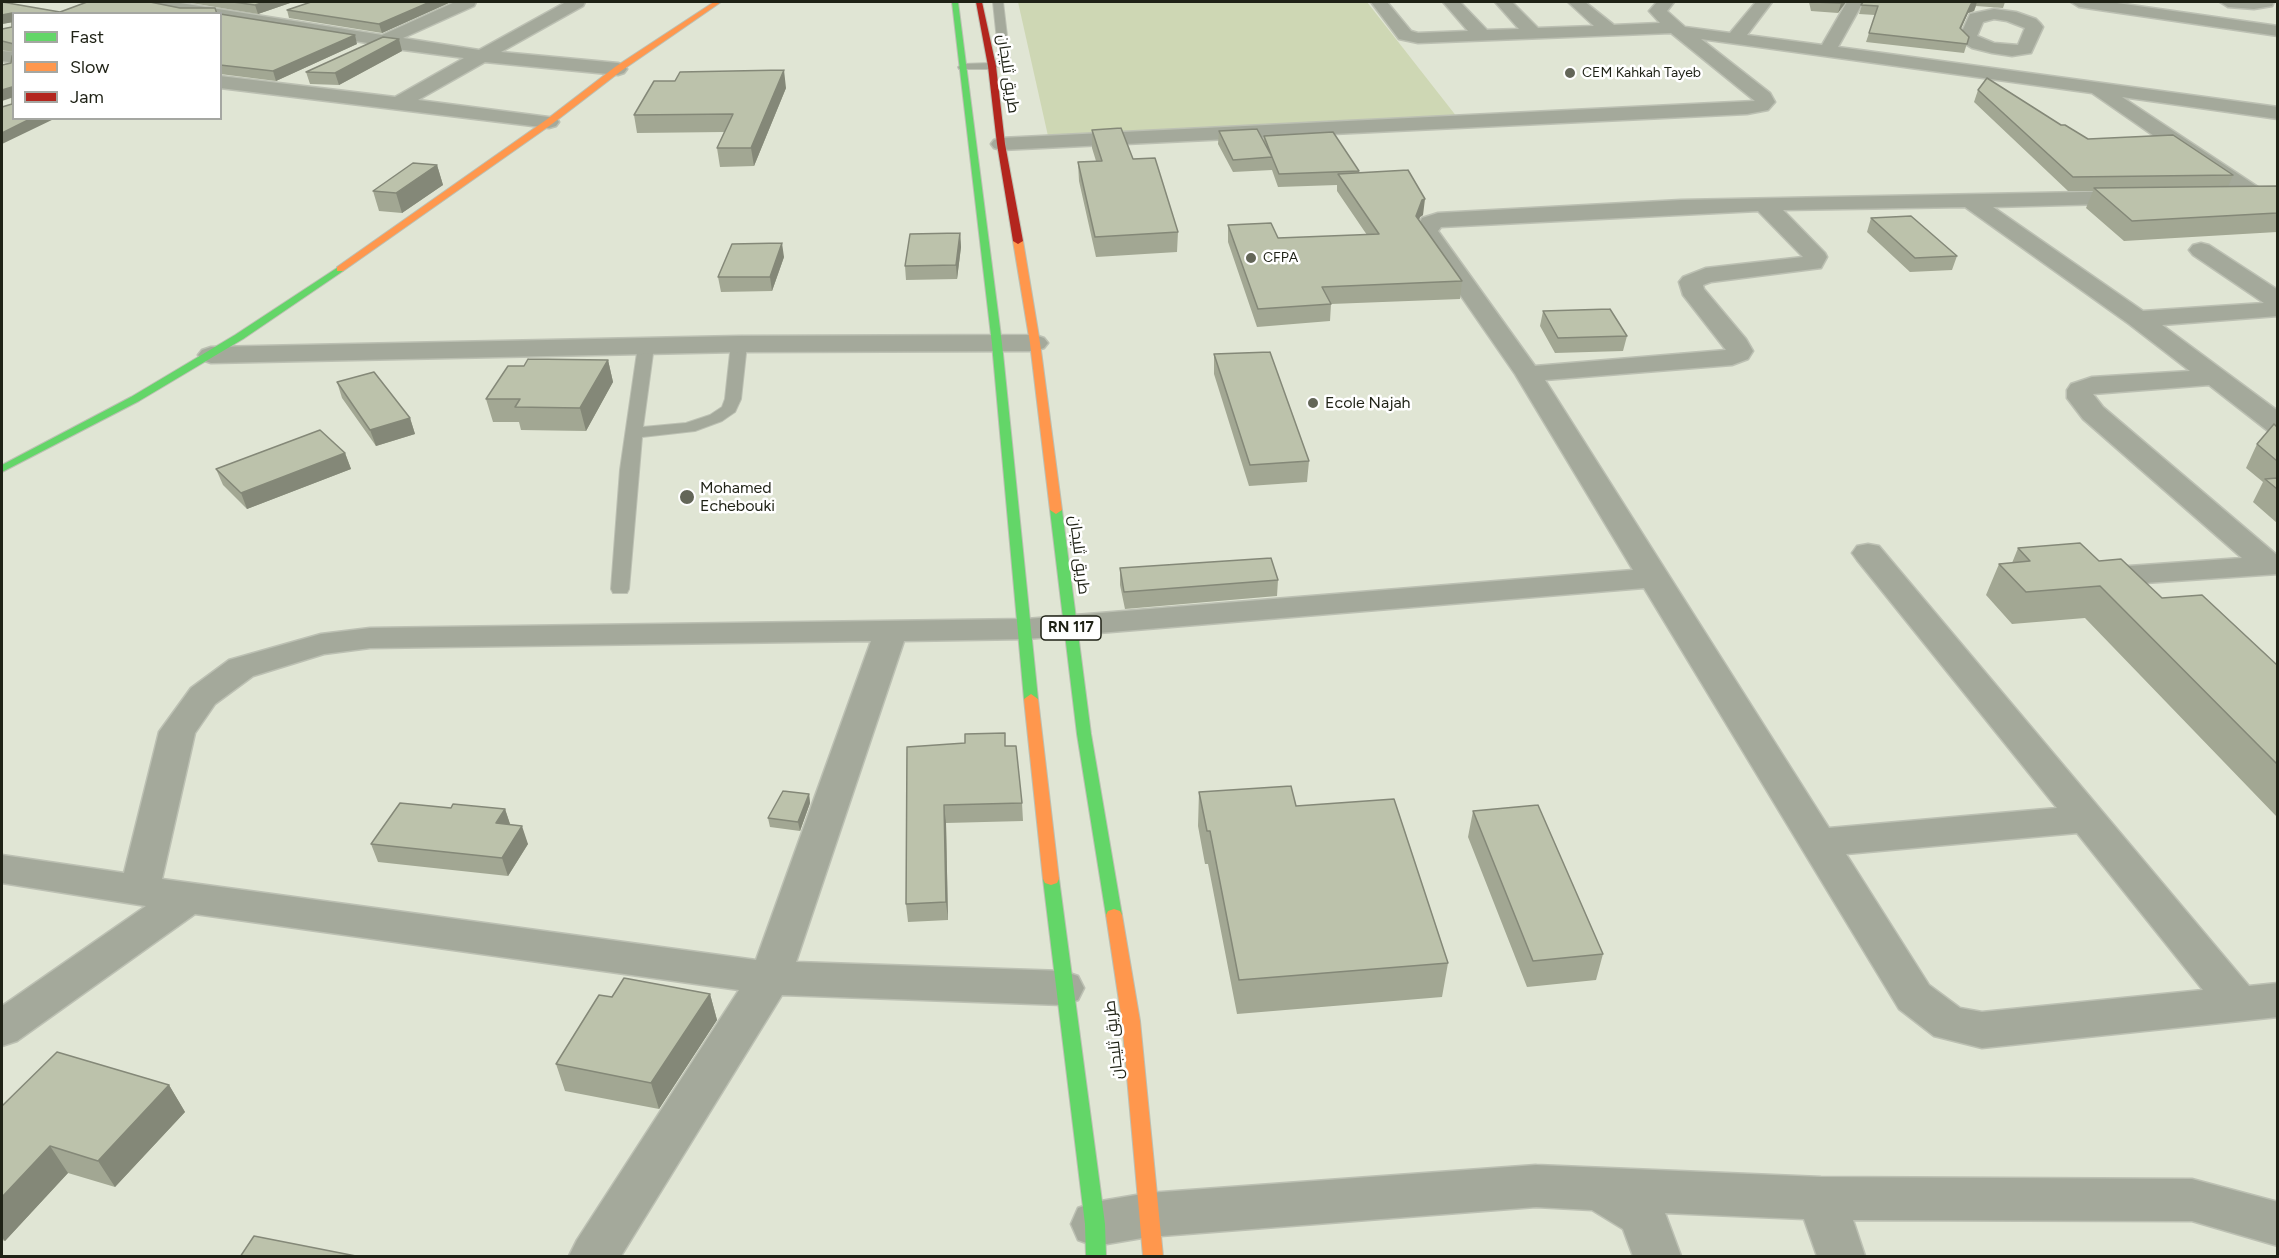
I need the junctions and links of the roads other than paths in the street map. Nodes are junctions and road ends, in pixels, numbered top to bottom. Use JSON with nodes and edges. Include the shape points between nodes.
{"nodes":[{"id":1,"x":150,"y":2,"type":"edge"},
{"id":2,"x":210,"y":2,"type":"edge"},
{"id":3,"x":468,"y":2,"type":"edge"},
{"id":4,"x":577,"y":2,"type":"edge"},
{"id":5,"x":718,"y":2,"type":"edge"},
{"id":6,"x":955,"y":2,"type":"edge"},
{"id":7,"x":979,"y":2,"type":"edge"},
{"id":8,"x":998,"y":2,"type":"edge"},
{"id":9,"x":1379,"y":2,"type":"edge"},
{"id":10,"x":1451,"y":2,"type":"edge"},
{"id":11,"x":1503,"y":2,"type":"edge"},
{"id":12,"x":1576,"y":2,"type":"edge"},
{"id":13,"x":1764,"y":2,"type":"edge"},
{"id":14,"x":1855,"y":2,"type":"edge"},
{"id":15,"x":2079,"y":2,"type":"edge"},
{"id":16,"x":2232,"y":2,"type":"edge"},
{"id":17,"x":2266,"y":2,"type":"edge"},
{"id":18,"x":1656,"y":5,"type":"edge"},
{"id":19,"x":291,"y":9,"type":"edge"},
{"id":20,"x":181,"y":11,"type":"edge"},
{"id":21,"x":222,"y":15,"type":"edge"},
{"id":22,"x":258,"y":21,"type":"junction"},
{"id":23,"x":2236,"y":25,"type":"junction"},
{"id":24,"x":1676,"y":30,"type":"junction"},
{"id":25,"x":230,"y":31,"type":"edge"},
{"id":26,"x":1610,"y":31,"type":"junction"},
{"id":27,"x":2277,"y":31,"type":"edge"},
{"id":28,"x":1533,"y":33,"type":"junction"},
{"id":29,"x":1482,"y":35,"type":"junction"},
{"id":30,"x":1735,"y":38,"type":"junction"},
{"id":31,"x":384,"y":40,"type":"junction"},
{"id":32,"x":1827,"y":51,"type":"junction"},
{"id":33,"x":352,"y":55,"type":"edge"},
{"id":34,"x":483,"y":56,"type":"junction"},
{"id":35,"x":993,"y":66,"type":"junction"},
{"id":36,"x":963,"y":67,"type":"junction"},
{"id":37,"x":618,"y":69,"type":"junction"},
{"id":38,"x":310,"y":74,"type":"edge"},
{"id":39,"x":222,"y":82,"type":"edge"},
{"id":40,"x":2095,"y":88,"type":"junction"},
{"id":41,"x":279,"y":89,"type":"junction"},
{"id":42,"x":399,"y":103,"type":"junction"},
{"id":43,"x":2277,"y":113,"type":"edge"},
{"id":44,"x":549,"y":122,"type":"junction"},
{"id":45,"x":1001,"y":144,"type":"junction"},
{"id":46,"x":2220,"y":196,"type":"edge"},
{"id":47,"x":2266,"y":196,"type":"edge"},
{"id":48,"x":2161,"y":197,"type":"edge"},
{"id":49,"x":1970,"y":201,"type":"junction"},
{"id":50,"x":1764,"y":204,"type":"junction"},
{"id":51,"x":2201,"y":250,"type":"dead end"},
{"id":52,"x":2277,"y":301,"type":"edge"},
{"id":53,"x":2277,"y":309,"type":"edge"},
{"id":54,"x":2138,"y":319,"type":"junction"},
{"id":55,"x":1035,"y":343,"type":"junction"},
{"id":56,"x":739,"y":344,"type":"junction"},
{"id":57,"x":997,"y":344,"type":"junction"},
{"id":58,"x":646,"y":346,"type":"junction"},
{"id":59,"x":211,"y":355,"type":"junction"},
{"id":60,"x":1528,"y":374,"type":"junction"},
{"id":61,"x":2214,"y":377,"type":"junction"},
{"id":62,"x":2277,"y":425,"type":"edge"},
{"id":63,"x":634,"y":433,"type":"junction"},
{"id":64,"x":2,"y":469,"type":"edge"},
{"id":65,"x":1868,"y":553,"type":"dead end"},
{"id":66,"x":2274,"y":566,"type":"edge"},
{"id":67,"x":2115,"y":576,"type":"edge"},
{"id":68,"x":1654,"y":578,"type":"junction"},
{"id":69,"x":620,"y":589,"type":"dead end"},
{"id":70,"x":1071,"y":626,"type":"junction"},
{"id":71,"x":1026,"y":629,"type":"junction"},
{"id":72,"x":891,"y":631,"type":"junction"},
{"id":73,"x":2086,"y":819,"type":"junction"},
{"id":74,"x":1817,"y":843,"type":"junction"},
{"id":75,"x":2,"y":869,"type":"edge"},
{"id":76,"x":139,"y":891,"type":"junction"},
{"id":77,"x":188,"y":898,"type":"junction"},
{"id":78,"x":770,"y":978,"type":"junction"},
{"id":79,"x":1063,"y":988,"type":"junction"},
{"id":80,"x":2258,"y":1002,"type":"edge"},
{"id":81,"x":2,"y":1029,"type":"edge"},
{"id":82,"x":1600,"y":1189,"type":"junction"},
{"id":83,"x":1821,"y":1198,"type":"junction"},
{"id":84,"x":2277,"y":1224,"type":"edge"},
{"id":85,"x":1150,"y":1236,"type":"edge"},
{"id":86,"x":1096,"y":1240,"type":"edge"},
{"id":87,"x":594,"y":1257,"type":"edge"},
{"id":88,"x":1657,"y":1257,"type":"edge"},
{"id":89,"x":1841,"y":1257,"type":"edge"}],
"edges":[{"from":1,"to":20,"type":"street"},
{"from":2,"to":20,"type":"street"},
{"from":3,"to":31,"type":"street"},
{"from":4,"to":34,"type":"street"},
{"from":5,"to":37,"type":"main road"},
{"from":6,"to":36,"type":"main road","number":"RN 117"},
{"from":7,"to":35,"type":"main road","name":"طريق ثليجان","number":"RN 117"},
{"from":8,"to":35,"type":"lane","via":[[1006,57]]},
{"from":9,"to":29,"type":"street","via":[[1410,37]]},
{"from":10,"to":29,"type":"street"},
{"from":11,"to":28,"type":"street"},
{"from":12,"to":26,"type":"street"},
{"from":13,"to":30,"type":"street"},
{"from":14,"to":32,"type":"street"},
{"from":15,"to":23,"type":"street"},
{"from":16,"to":17,"type":"street"},
{"from":16,"to":23,"type":"street"},
{"from":18,"to":24,"type":"street"},
{"from":19,"to":22,"type":"street"},
{"from":21,"to":22,"type":"street"},
{"from":22,"to":25,"type":"street"},
{"from":22,"to":31,"type":"street"},
{"from":23,"to":27,"type":"street"},
{"from":24,"to":26,"type":"street"},
{"from":24,"to":30,"type":"street"},
{"from":24,"to":45,"type":"street","via":[[1765,102],[1747,108]]},
{"from":26,"to":28,"type":"street"},
{"from":28,"to":29,"type":"street"},
{"from":30,"to":32,"type":"street"},
{"from":31,"to":33,"type":"street"},
{"from":31,"to":34,"type":"street"},
{"from":32,"to":40,"type":"street"},
{"from":34,"to":37,"type":"street"},
{"from":34,"to":42,"type":"street"},
{"from":35,"to":36,"type":"lane"},
{"from":35,"to":45,"type":"main road","name":"طريق ثليجان","number":"RN 117"},
{"from":36,"to":57,"type":"main road","number":"RN 117"},
{"from":37,"to":44,"type":"main road"},
{"from":38,"to":41,"type":"street"},
{"from":39,"to":41,"type":"street"},
{"from":40,"to":43,"type":"street"},
{"from":40,"to":47,"type":"street"},
{"from":41,"to":42,"type":"street"},
{"from":42,"to":44,"type":"street"},
{"from":44,"to":59,"type":"main road"},
{"from":45,"to":55,"type":"main road","name":"طريق ثليجان","number":"RN 117"},
{"from":46,"to":47,"type":"street"},
{"from":48,"to":49,"type":"street"},
{"from":49,"to":50,"type":"street"},
{"from":49,"to":54,"type":"street"},
{"from":50,"to":60,"type":"street","via":[[1813,253],[1813,263],[1706,275],[1691,282],[1692,290],[1733,339],[1739,354]]},
{"from":50,"to":60,"type":"street","via":[[1430,223],[1427,231]]},
{"from":51,"to":52,"type":"street"},
{"from":53,"to":54,"type":"street"},
{"from":54,"to":61,"type":"street"},
{"from":55,"to":57,"type":"street"},
{"from":55,"to":70,"type":"main road","name":"طريق ثليجان","number":"RN 117"},
{"from":56,"to":57,"type":"street"},
{"from":56,"to":58,"type":"street"},
{"from":56,"to":63,"type":"lane","via":[[729,409],[689,428]]},
{"from":57,"to":71,"type":"main road","number":"RN 117"},
{"from":58,"to":59,"type":"street"},
{"from":58,"to":63,"type":"lane"},
{"from":59,"to":64,"type":"main road"},
{"from":60,"to":68,"type":"street"},
{"from":61,"to":62,"type":"street"},
{"from":61,"to":66,"type":"street","via":[[2092,385],[2080,390],[2080,398]]},
{"from":63,"to":69,"type":"lane"},
{"from":65,"to":73,"type":"street"},
{"from":66,"to":67,"type":"street"},
{"from":68,"to":70,"type":"street"},
{"from":68,"to":74,"type":"street"},
{"from":70,"to":71,"type":"street"},
{"from":70,"to":85,"type":"main road","name":"طريق ثليجان","number":"RN 117","via":[[1084,734],[1131,1022]]},
{"from":71,"to":72,"type":"street"},
{"from":71,"to":79,"type":"main road","number":"RN 117"},
{"from":72,"to":76,"type":"street","via":[[370,638],[321,644],[241,668],[202,696],[177,732]]},
{"from":72,"to":78,"type":"street"},
{"from":73,"to":74,"type":"street"},
{"from":73,"to":80,"type":"street"},
{"from":74,"to":80,"type":"street","via":[[1914,997],[1949,1024],[1982,1030]]},
{"from":75,"to":76,"type":"street"},
{"from":76,"to":77,"type":"street"},
{"from":77,"to":78,"type":"street"},
{"from":77,"to":81,"type":"street"},
{"from":78,"to":79,"type":"street"},
{"from":78,"to":87,"type":"street"},
{"from":79,"to":86,"type":"main road","number":"RN 117"},
{"from":82,"to":83,"type":"street"},
{"from":82,"to":85,"type":"street","via":[[1536,1186]]},
{"from":82,"to":88,"type":"street","via":[[1642,1215]]},
{"from":83,"to":84,"type":"street","via":[[2192,1200]]},
{"from":83,"to":89,"type":"street"},
{"from":85,"to":86,"type":"street"}]}
